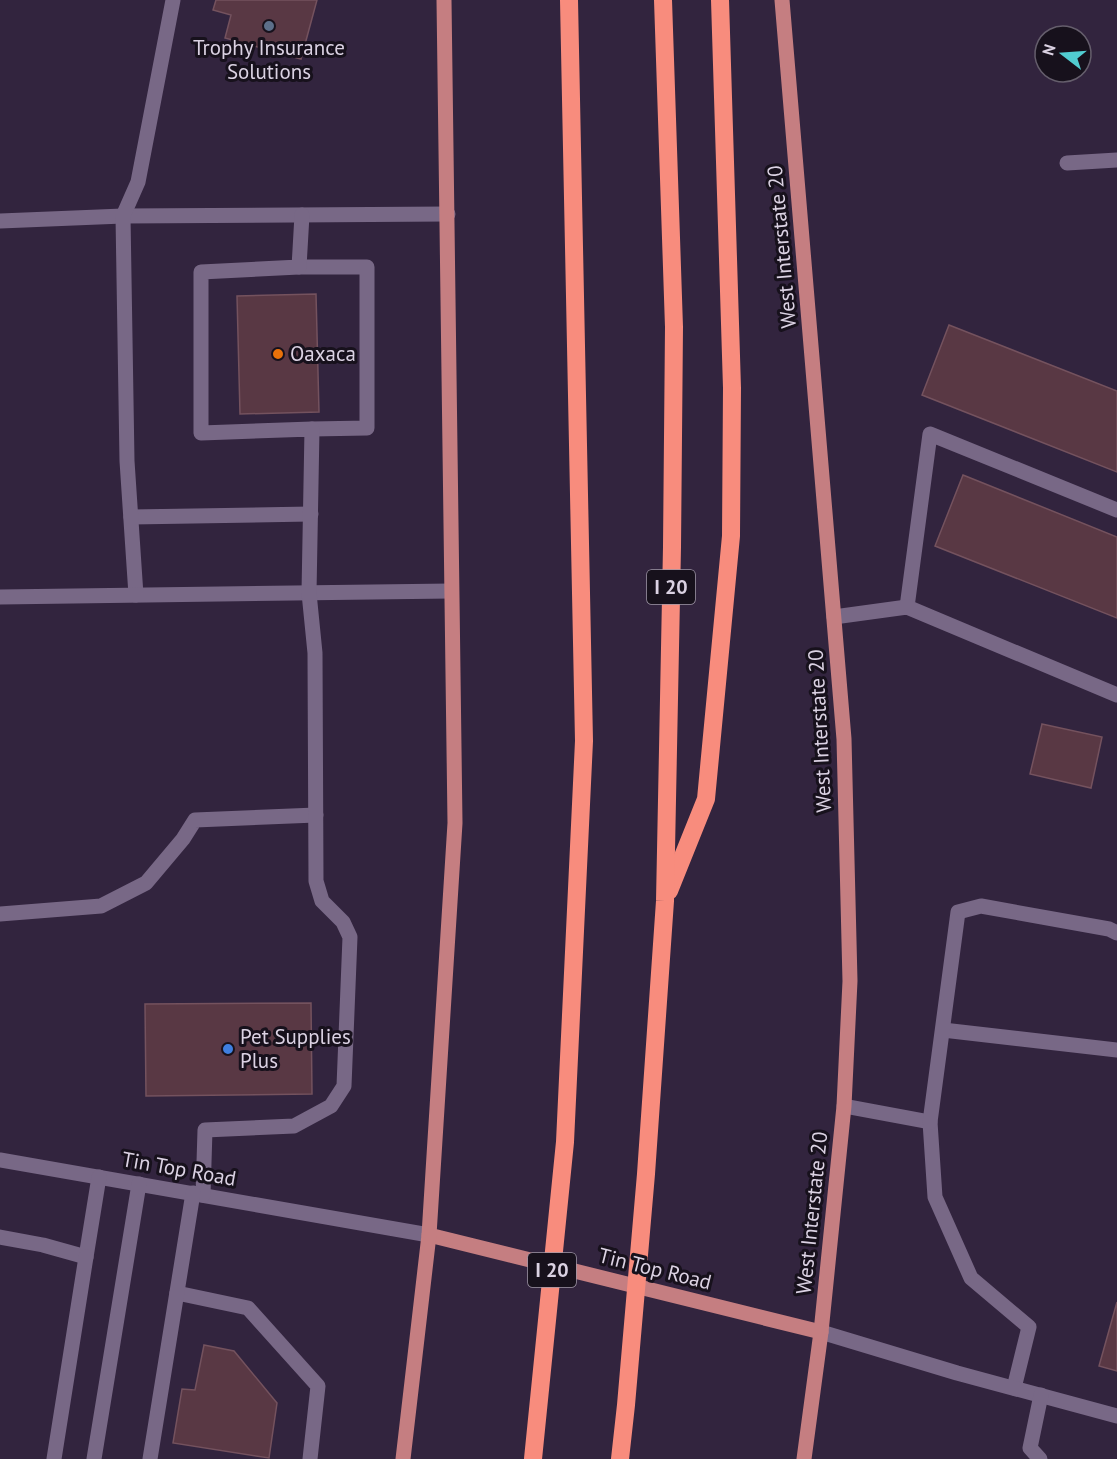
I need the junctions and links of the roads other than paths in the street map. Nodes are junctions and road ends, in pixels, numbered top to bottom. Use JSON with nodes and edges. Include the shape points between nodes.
{"nodes":[{"id":1,"x":173,"y":0,"type":"edge"},
{"id":2,"x":444,"y":0,"type":"edge"},
{"id":3,"x":569,"y":0,"type":"edge"},
{"id":4,"x":663,"y":0,"type":"edge"},
{"id":5,"x":720,"y":0,"type":"edge"},
{"id":6,"x":783,"y":0,"type":"edge"},
{"id":7,"x":1117,"y":160,"type":"edge"},
{"id":8,"x":1067,"y":163,"type":"dead end"},
{"id":9,"x":448,"y":214,"type":"junction"},
{"id":10,"x":302,"y":215,"type":"junction"},
{"id":11,"x":123,"y":216,"type":"junction"},
{"id":12,"x":0,"y":221,"type":"edge"},
{"id":13,"x":299,"y":267,"type":"junction"},
{"id":14,"x":312,"y":429,"type":"junction"},
{"id":15,"x":1117,"y":510,"type":"edge"},
{"id":16,"x":311,"y":514,"type":"junction"},
{"id":17,"x":131,"y":517,"type":"junction"},
{"id":18,"x":451,"y":591,"type":"junction"},
{"id":19,"x":309,"y":593,"type":"junction"},
{"id":20,"x":136,"y":595,"type":"junction"},
{"id":21,"x":0,"y":597,"type":"edge"},
{"id":22,"x":907,"y":607,"type":"junction"},
{"id":23,"x":834,"y":617,"type":"junction"},
{"id":24,"x":1117,"y":694,"type":"edge"},
{"id":25,"x":316,"y":815,"type":"junction"},
{"id":26,"x":665,"y":901,"type":"junction"},
{"id":27,"x":0,"y":914,"type":"edge"},
{"id":28,"x":1117,"y":933,"type":"edge"},
{"id":29,"x":943,"y":1030,"type":"junction"},
{"id":30,"x":1117,"y":1050,"type":"edge"},
{"id":31,"x":844,"y":1106,"type":"junction"},
{"id":32,"x":930,"y":1122,"type":"junction"},
{"id":33,"x":0,"y":1160,"type":"edge"},
{"id":34,"x":99,"y":1177,"type":"junction"},
{"id":35,"x":139,"y":1184,"type":"junction"},
{"id":36,"x":198,"y":1194,"type":"junction"},
{"id":37,"x":429,"y":1235,"type":"junction"},
{"id":38,"x":0,"y":1238,"type":"edge"},
{"id":39,"x":86,"y":1257,"type":"junction"},
{"id":40,"x":177,"y":1293,"type":"junction"},
{"id":41,"x":821,"y":1332,"type":"junction"},
{"id":42,"x":1014,"y":1388,"type":"junction"},
{"id":43,"x":1041,"y":1395,"type":"junction"},
{"id":44,"x":1117,"y":1416,"type":"edge"},
{"id":45,"x":54,"y":1459,"type":"edge"},
{"id":46,"x":94,"y":1459,"type":"edge"},
{"id":47,"x":150,"y":1459,"type":"edge"},
{"id":48,"x":310,"y":1459,"type":"edge"},
{"id":49,"x":403,"y":1459,"type":"edge"},
{"id":50,"x":533,"y":1459,"type":"edge"},
{"id":51,"x":620,"y":1459,"type":"edge"},
{"id":52,"x":804,"y":1459,"type":"edge"},
{"id":53,"x":1040,"y":1459,"type":"edge"}],
"edges":[{"from":1,"to":11,"type":"street","via":[[138,182]]},
{"from":2,"to":9,"type":"main road"},
{"from":3,"to":50,"type":"highway","number":"I 20","via":[[584,741],[565,1143]]},
{"from":4,"to":26,"type":"highway","number":"I 20","via":[[674,327]]},
{"from":5,"to":26,"type":"highway","via":[[732,388],[731,536],[706,799]]},
{"from":6,"to":23,"type":"main road","name":"West Interstate 20"},
{"from":7,"to":8,"type":"street"},
{"from":9,"to":10,"type":"street"},
{"from":9,"to":18,"type":"main road"},
{"from":10,"to":11,"type":"street"},
{"from":10,"to":13,"type":"street"},
{"from":11,"to":12,"type":"street"},
{"from":11,"to":17,"type":"street"},
{"from":13,"to":14,"type":"street","via":[[367,267],[367,428]]},
{"from":13,"to":14,"type":"street","via":[[201,272],[201,433]]},
{"from":14,"to":16,"type":"street"},
{"from":15,"to":22,"type":"street","via":[[930,434]]},
{"from":16,"to":17,"type":"street"},
{"from":16,"to":19,"type":"street"},
{"from":17,"to":20,"type":"street"},
{"from":18,"to":19,"type":"street"},
{"from":18,"to":37,"type":"main road","via":[[455,822]]},
{"from":19,"to":20,"type":"street"},
{"from":19,"to":25,"type":"street","via":[[315,653]]},
{"from":20,"to":21,"type":"street"},
{"from":22,"to":23,"type":"street"},
{"from":22,"to":24,"type":"street"},
{"from":23,"to":31,"type":"main road","name":"West Interstate 20","via":[[844,739],[849,902]]},
{"from":25,"to":27,"type":"street","via":[[195,820],[146,883],[101,906]]},
{"from":25,"to":36,"type":"street","via":[[316,881],[322,901],[343,922],[350,937],[344,1086],[331,1106],[294,1126],[205,1130]]},
{"from":26,"to":51,"type":"highway","number":"I 20","via":[[646,1174]]},
{"from":28,"to":29,"type":"street","via":[[1109,928],[981,906],[958,912]]},
{"from":29,"to":30,"type":"street"},
{"from":29,"to":32,"type":"street"},
{"from":31,"to":32,"type":"street"},
{"from":31,"to":41,"type":"main road","name":"West Interstate 20"},
{"from":32,"to":42,"type":"street","via":[[935,1197],[971,1278],[1029,1327]]},
{"from":33,"to":34,"type":"street","name":"Tin Top Road"},
{"from":34,"to":35,"type":"street","name":"Tin Top Road"},
{"from":34,"to":39,"type":"street"},
{"from":35,"to":36,"type":"street","name":"Tin Top Road"},
{"from":35,"to":46,"type":"street"},
{"from":36,"to":37,"type":"street","name":"Tin Top Road"},
{"from":36,"to":40,"type":"street"},
{"from":37,"to":41,"type":"main road","name":"Tin Top Road"},
{"from":37,"to":49,"type":"main road"},
{"from":38,"to":39,"type":"street"},
{"from":39,"to":45,"type":"street"},
{"from":40,"to":47,"type":"street"},
{"from":40,"to":48,"type":"street","via":[[248,1308],[318,1386]]},
{"from":41,"to":42,"type":"street","name":"Tin Top Road"},
{"from":41,"to":52,"type":"main road","name":"West Interstate 20"},
{"from":42,"to":43,"type":"street","name":"Tin Top Road"},
{"from":43,"to":44,"type":"street","name":"Tin Top Road"},
{"from":43,"to":53,"type":"street","via":[[1030,1448]]}]}
